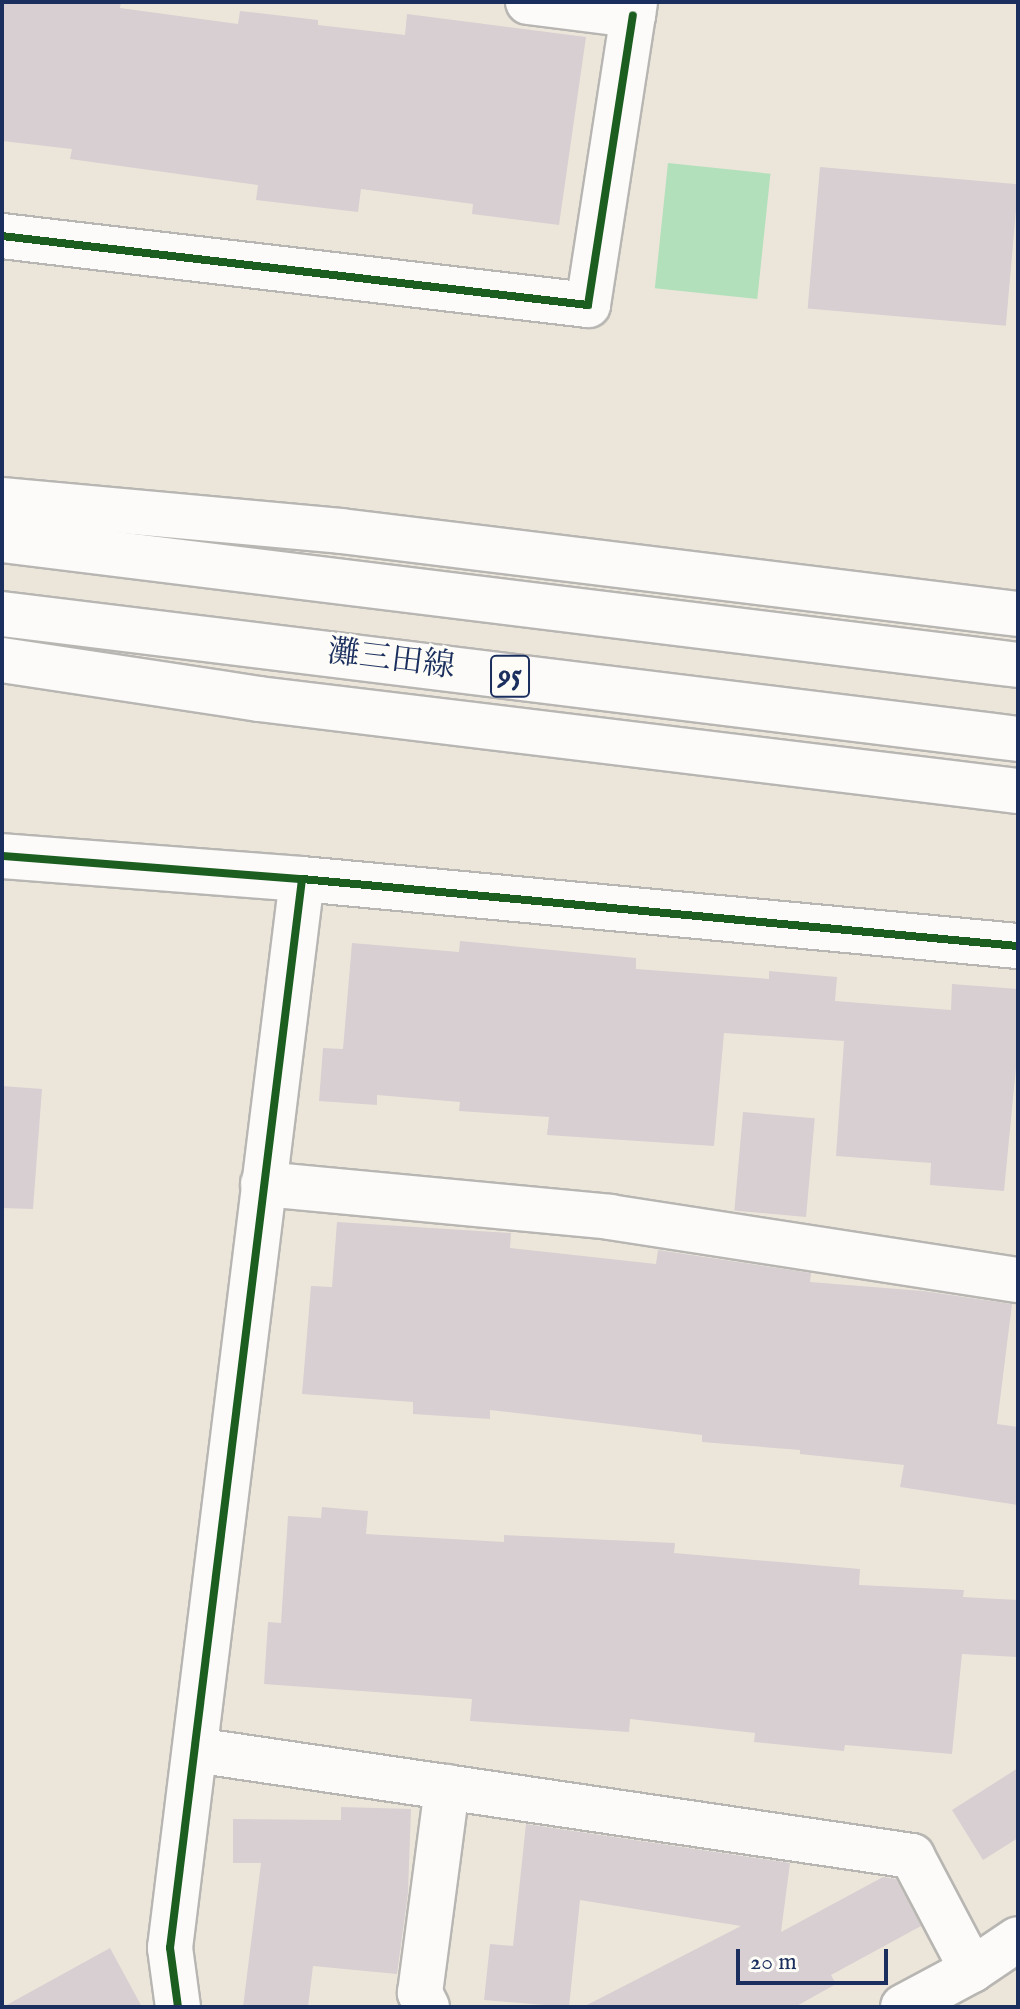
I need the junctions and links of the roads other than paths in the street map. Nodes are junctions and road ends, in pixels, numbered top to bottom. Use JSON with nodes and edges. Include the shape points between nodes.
{"nodes":[{"id":1,"x":528,"y":2,"type":"edge"},
{"id":2,"x":634,"y":9,"type":"edge"},
{"id":3,"x":2,"y":236,"type":"edge"},
{"id":4,"x":2,"y":500,"type":"edge"},
{"id":5,"x":2,"y":540,"type":"edge"},
{"id":6,"x":2,"y":614,"type":"edge"},
{"id":7,"x":1018,"y":614,"type":"edge"},
{"id":8,"x":2,"y":660,"type":"edge"},
{"id":9,"x":1018,"y":665,"type":"edge"},
{"id":10,"x":1018,"y":739,"type":"edge"},
{"id":11,"x":1018,"y":791,"type":"edge"},
{"id":12,"x":2,"y":856,"type":"edge"},
{"id":13,"x":302,"y":879,"type":"junction"},
{"id":14,"x":1018,"y":946,"type":"edge"},
{"id":15,"x":263,"y":1184,"type":"junction"},
{"id":16,"x":1018,"y":1280,"type":"edge"},
{"id":17,"x":195,"y":1750,"type":"junction"},
{"id":18,"x":447,"y":1787,"type":"junction"},
{"id":19,"x":1018,"y":1939,"type":"edge"},
{"id":20,"x":972,"y":1970,"type":"junction"},
{"id":21,"x":178,"y":2007,"type":"edge"},
{"id":22,"x":427,"y":2007,"type":"edge"},
{"id":23,"x":903,"y":2007,"type":"edge"}],
"edges":[{"from":1,"to":2,"type":"street"},
{"from":2,"to":3,"type":"street","via":[[588,305]]},
{"from":4,"to":7,"type":"street","via":[[341,531]]},
{"from":5,"to":9,"type":"street","number":"95"},
{"from":6,"to":10,"type":"street","name":"灘三田線","number":"95"},
{"from":8,"to":11,"type":"street","number":"95","via":[[259,699]]},
{"from":12,"to":13,"type":"street"},
{"from":13,"to":14,"type":"street"},
{"from":13,"to":15,"type":"street"},
{"from":15,"to":16,"type":"street","via":[[610,1217]]},
{"from":15,"to":17,"type":"street"},
{"from":17,"to":18,"type":"street"},
{"from":17,"to":21,"type":"street","via":[[170,1948]]},
{"from":18,"to":20,"type":"street","via":[[912,1856]]},
{"from":18,"to":22,"type":"street","via":[[420,1993]]},
{"from":19,"to":20,"type":"street"},
{"from":20,"to":23,"type":"street"}]}
